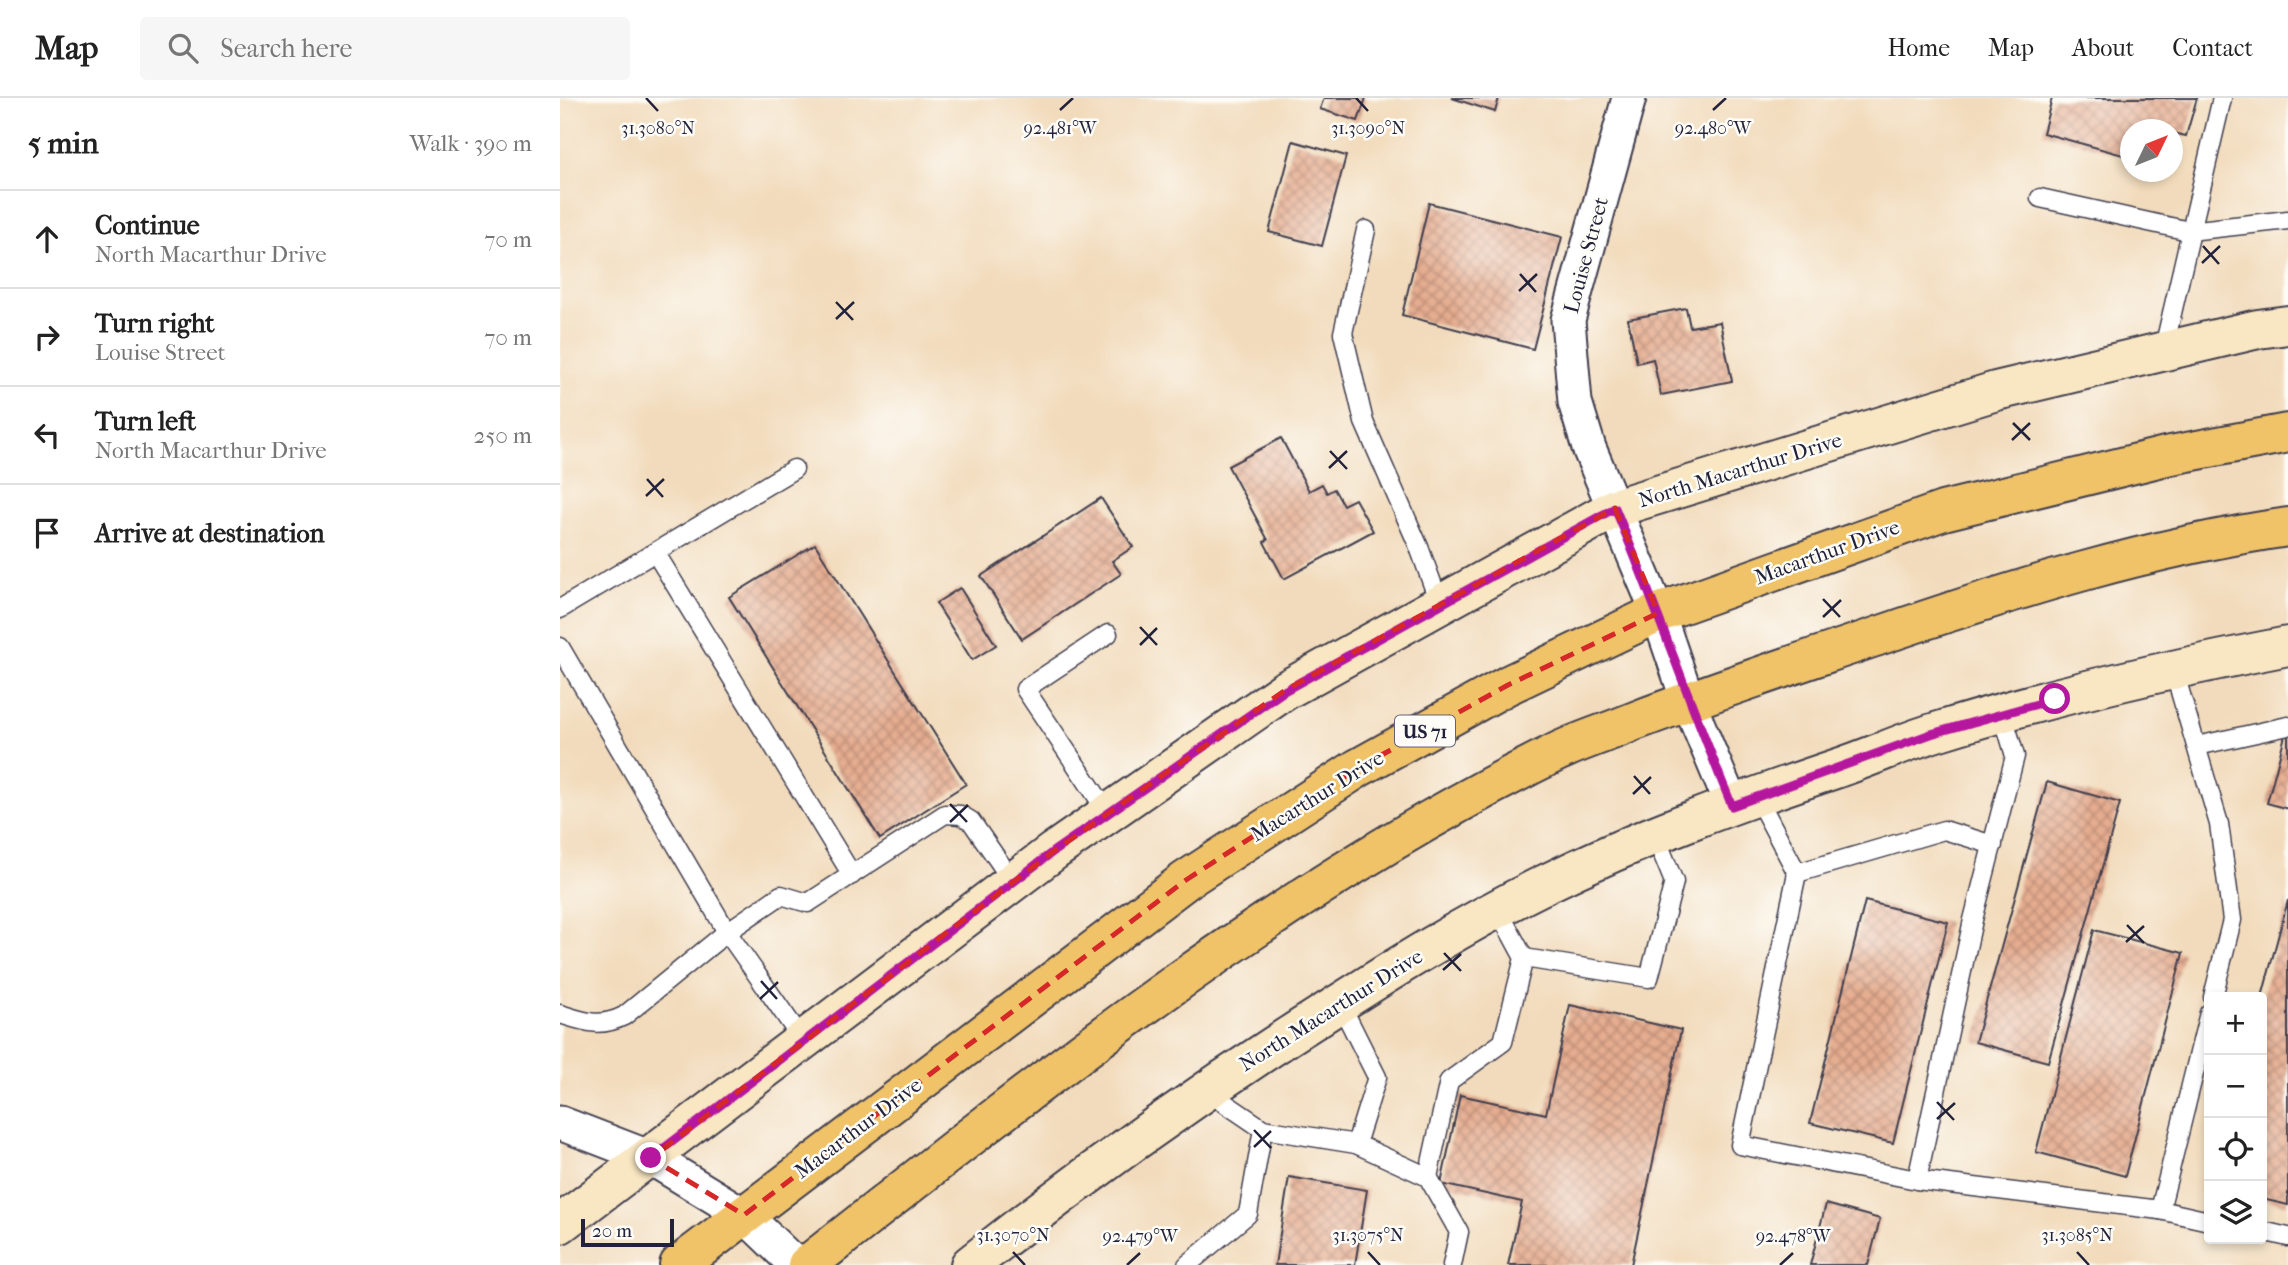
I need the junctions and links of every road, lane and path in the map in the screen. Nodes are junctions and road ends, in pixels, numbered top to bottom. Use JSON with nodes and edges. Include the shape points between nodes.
{"nodes":[{"id":1,"x":1629,"y":98,"type":"edge"},
{"id":2,"x":2222,"y":98,"type":"edge"},
{"id":3,"x":2040,"y":198,"type":"dead end"},
{"id":4,"x":2288,"y":220,"type":"edge"},
{"id":5,"x":1366,"y":230,"type":"dead end"},
{"id":6,"x":2189,"y":231,"type":"junction"},
{"id":7,"x":2288,"y":325,"type":"edge"},
{"id":8,"x":2163,"y":352,"type":"junction"},
{"id":9,"x":2288,"y":433,"type":"edge"},
{"id":10,"x":794,"y":469,"type":"dead end"},
{"id":11,"x":1615,"y":508,"type":"junction"},
{"id":12,"x":2288,"y":527,"type":"edge"},
{"id":13,"x":655,"y":552,"type":"junction"},
{"id":14,"x":1440,"y":605,"type":"junction"},
{"id":15,"x":560,"y":609,"type":"edge"},
{"id":16,"x":1658,"y":613,"type":"junction"},
{"id":17,"x":1108,"y":634,"type":"dead end"},
{"id":18,"x":2288,"y":646,"type":"edge"},
{"id":19,"x":560,"y":647,"type":"edge"},
{"id":20,"x":2174,"y":671,"type":"junction"},
{"id":21,"x":567,"y":675,"type":"edge"},
{"id":22,"x":1688,"y":701,"type":"junction"},
{"id":23,"x":2002,"y":712,"type":"junction"},
{"id":24,"x":2288,"y":726,"type":"edge"},
{"id":25,"x":2197,"y":746,"type":"junction"},
{"id":26,"x":1744,"y":800,"type":"junction"},
{"id":27,"x":1108,"y":813,"type":"junction"},
{"id":28,"x":1654,"y":833,"type":"junction"},
{"id":29,"x":1993,"y":845,"type":"junction"},
{"id":30,"x":1797,"y":873,"type":"junction"},
{"id":31,"x":852,"y":875,"type":"junction"},
{"id":32,"x":1013,"y":882,"type":"junction"},
{"id":33,"x":1498,"y":910,"type":"junction"},
{"id":34,"x":727,"y":932,"type":"junction"},
{"id":35,"x":1524,"y":958,"type":"junction"},
{"id":36,"x":2214,"y":992,"type":"edge"},
{"id":37,"x":1340,"y":1003,"type":"junction"},
{"id":38,"x":560,"y":1014,"type":"edge"},
{"id":39,"x":2204,"y":1033,"type":"edge"},
{"id":40,"x":804,"y":1042,"type":"junction"},
{"id":41,"x":1204,"y":1089,"type":"junction"},
{"id":42,"x":560,"y":1123,"type":"edge"},
{"id":43,"x":1263,"y":1129,"type":"junction"},
{"id":44,"x":1356,"y":1144,"type":"junction"},
{"id":45,"x":651,"y":1158,"type":"junction"},
{"id":46,"x":1428,"y":1177,"type":"junction"},
{"id":47,"x":1916,"y":1180,"type":"junction"},
{"id":48,"x":2160,"y":1210,"type":"junction"},
{"id":49,"x":744,"y":1215,"type":"junction"},
{"id":50,"x":2204,"y":1219,"type":"edge"},
{"id":51,"x":560,"y":1224,"type":"edge"},
{"id":52,"x":2267,"y":1232,"type":"edge"},
{"id":53,"x":2288,"y":1237,"type":"edge"},
{"id":54,"x":679,"y":1265,"type":"edge"},
{"id":55,"x":796,"y":1265,"type":"edge"},
{"id":56,"x":807,"y":1265,"type":"edge"},
{"id":57,"x":970,"y":1265,"type":"edge"},
{"id":58,"x":1187,"y":1265,"type":"edge"},
{"id":59,"x":1452,"y":1265,"type":"edge"}],
"edges":[{"from":1,"to":11,"type":"street","name":"Louise Street","via":[[1568,320],[1575,402]]},
{"from":2,"to":6,"type":"lane"},
{"from":3,"to":6,"type":"lane"},
{"from":4,"to":6,"type":"lane"},
{"from":5,"to":14,"type":"lane","via":[[1343,333],[1364,422]]},
{"from":6,"to":8,"type":"lane"},
{"from":7,"to":8,"type":"street","name":"North Macarthur Drive"},
{"from":8,"to":11,"type":"street","name":"North Macarthur Drive","via":[[1996,391]]},
{"from":9,"to":16,"type":"highway","name":"Macarthur Drive","number":"US 71","via":[[2166,456],[1943,511]]},
{"from":10,"to":13,"type":"lane"},
{"from":11,"to":14,"type":"street","name":"North Macarthur Drive"},
{"from":11,"to":16,"type":"street","name":"Louise Street"},
{"from":12,"to":22,"type":"highway","via":[[2124,561],[1989,598]]},
{"from":13,"to":15,"type":"lane"},
{"from":13,"to":31,"type":"lane"},
{"from":14,"to":27,"type":"street","name":"North Macarthur Drive","via":[[1284,691]]},
{"from":16,"to":22,"type":"street","name":"Louise Street"},
{"from":16,"to":49,"type":"highway","name":"Macarthur Drive","number":"US 71","via":[[1508,685],[1358,768],[1209,865]]},
{"from":17,"to":27,"type":"lane","via":[[1025,688]]},
{"from":18,"to":20,"type":"street","name":"North Macarthur Drive"},
{"from":19,"to":21,"type":"lane"},
{"from":20,"to":23,"type":"street","name":"North Macarthur Drive"},
{"from":20,"to":25,"type":"lane"},
{"from":21,"to":34,"type":"lane"},
{"from":22,"to":26,"type":"street","name":"Louise Street"},
{"from":22,"to":56,"type":"highway","via":[[1560,750],[1398,837],[1262,925],[1023,1095]]},
{"from":23,"to":26,"type":"street","name":"North Macarthur Drive"},
{"from":23,"to":29,"type":"lane","via":[[2015,756]]},
{"from":24,"to":25,"type":"lane"},
{"from":25,"to":36,"type":"lane","via":[[2219,824],[2232,920]]},
{"from":26,"to":28,"type":"street","name":"North Macarthur Drive"},
{"from":26,"to":30,"type":"lane"},
{"from":27,"to":32,"type":"street","name":"North Macarthur Drive"},
{"from":28,"to":33,"type":"street","name":"North Macarthur Drive"},
{"from":28,"to":35,"type":"lane","via":[[1674,882],[1649,978]]},
{"from":29,"to":30,"type":"lane","via":[[1944,830]]},
{"from":29,"to":47,"type":"lane"},
{"from":30,"to":47,"type":"lane","via":[[1740,1145]]},
{"from":31,"to":32,"type":"lane","via":[[946,814],[971,821]]},
{"from":31,"to":34,"type":"lane","via":[[808,903],[782,895]]},
{"from":32,"to":40,"type":"street","name":"North Macarthur Drive"},
{"from":33,"to":35,"type":"lane"},
{"from":33,"to":37,"type":"street","name":"North Macarthur Drive"},
{"from":34,"to":38,"type":"lane","via":[[625,1016],[594,1025]]},
{"from":34,"to":40,"type":"lane"},
{"from":35,"to":46,"type":"lane","via":[[1503,1042],[1449,1081]]},
{"from":37,"to":41,"type":"street","name":"North Macarthur Drive"},
{"from":37,"to":44,"type":"lane","via":[[1377,1077]]},
{"from":39,"to":48,"type":"lane"},
{"from":40,"to":45,"type":"street","name":"North Macarthur Drive"},
{"from":41,"to":43,"type":"lane"},
{"from":41,"to":57,"type":"street","name":"North Macarthur Drive"},
{"from":42,"to":45,"type":"street"},
{"from":43,"to":44,"type":"lane"},
{"from":43,"to":58,"type":"lane","via":[[1248,1214]]},
{"from":44,"to":46,"type":"lane"},
{"from":45,"to":49,"type":"street"},
{"from":45,"to":51,"type":"street","name":"North Macarthur Drive"},
{"from":46,"to":59,"type":"lane","via":[[1459,1232]]},
{"from":47,"to":48,"type":"lane"},
{"from":48,"to":50,"type":"lane"},
{"from":49,"to":54,"type":"highway","name":"Macarthur Drive","number":"US 71"},
{"from":49,"to":55,"type":"street"},
{"from":52,"to":53,"type":"lane"}]}
